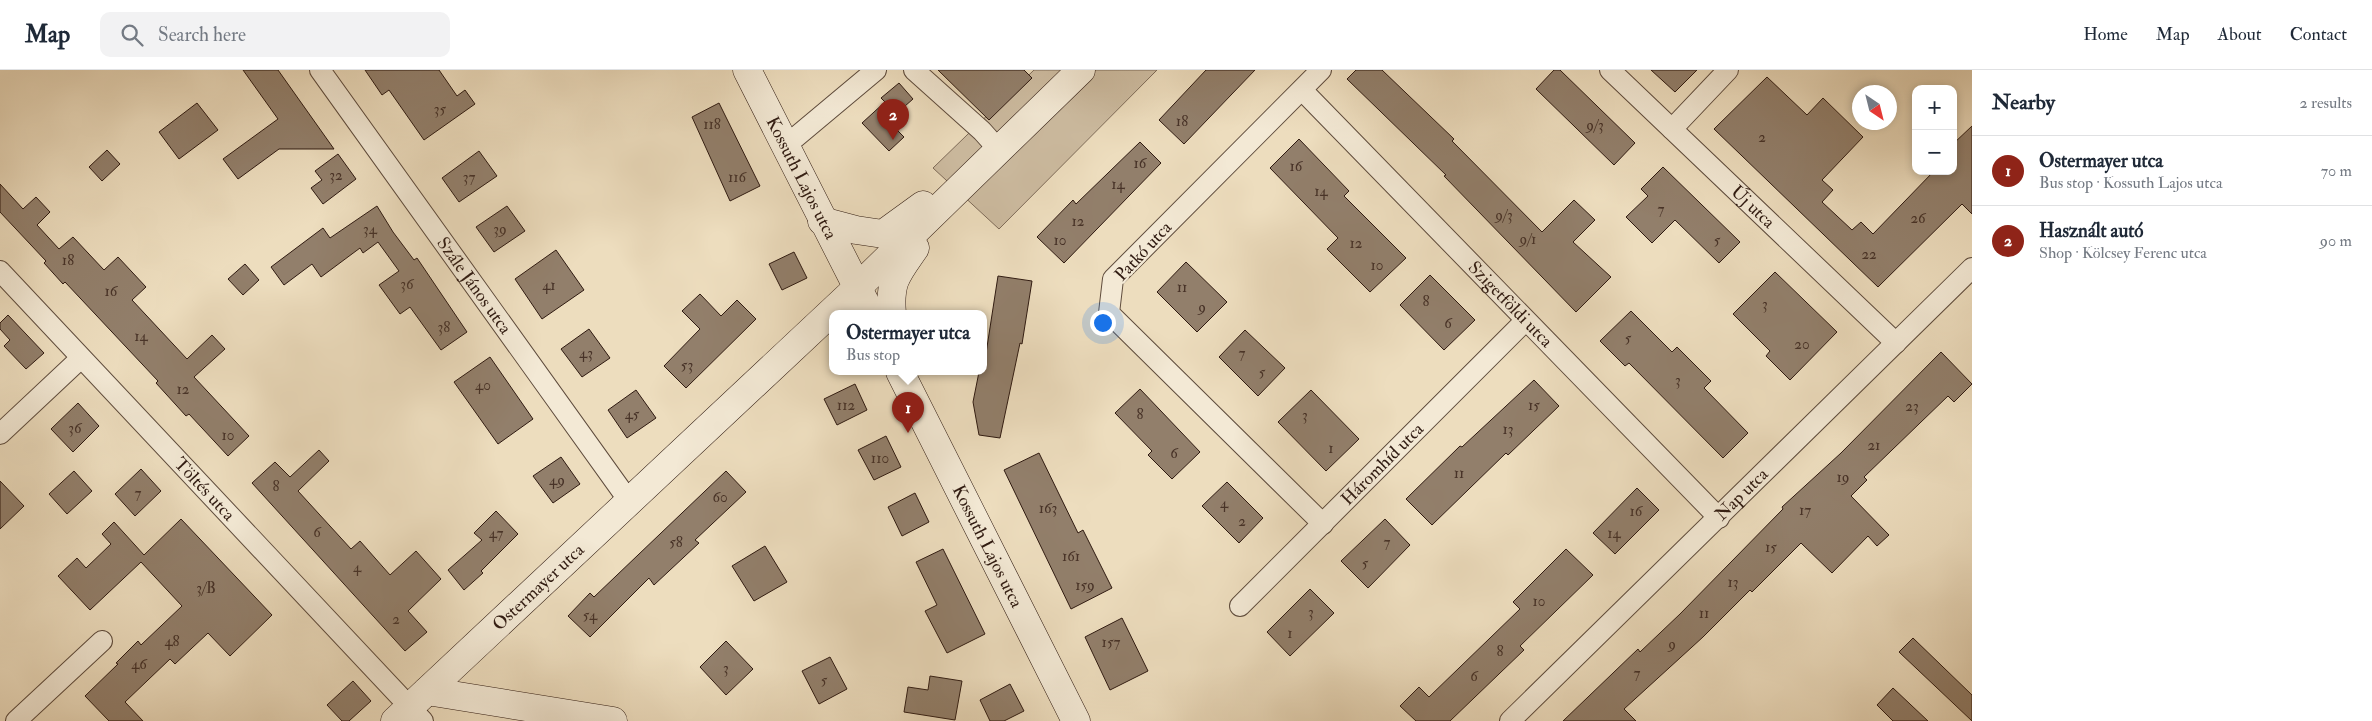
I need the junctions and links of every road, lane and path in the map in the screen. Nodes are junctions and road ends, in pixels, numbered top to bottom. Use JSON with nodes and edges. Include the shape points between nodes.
{"nodes":[{"id":1,"x":320,"y":70,"type":"edge"},
{"id":2,"x":747,"y":70,"type":"edge"},
{"id":3,"x":876,"y":70,"type":"edge"},
{"id":4,"x":914,"y":70,"type":"edge"},
{"id":5,"x":1081,"y":70,"type":"edge"},
{"id":6,"x":1321,"y":70,"type":"edge"},
{"id":7,"x":1610,"y":70,"type":"edge"},
{"id":8,"x":1728,"y":70,"type":"edge"},
{"id":9,"x":1302,"y":90,"type":"junction"},
{"id":10,"x":1672,"y":128,"type":"junction"},
{"id":11,"x":990,"y":140,"type":"junction"},
{"id":12,"x":784,"y":146,"type":"junction"},
{"id":13,"x":822,"y":221,"type":"junction"},
{"id":14,"x":1972,"y":268,"type":"edge"},
{"id":15,"x":0,"y":271,"type":"edge"},
{"id":16,"x":857,"y":288,"type":"junction"},
{"id":17,"x":833,"y":310,"type":"edge"},
{"id":18,"x":868,"y":310,"type":"edge"},
{"id":19,"x":892,"y":310,"type":"edge"},
{"id":20,"x":829,"y":314,"type":"edge"},
{"id":21,"x":1525,"y":321,"type":"junction"},
{"id":22,"x":1896,"y":343,"type":"junction"},
{"id":23,"x":81,"y":358,"type":"junction"},
{"id":24,"x":902,"y":375,"type":"edge"},
{"id":25,"x":0,"y":434,"type":"edge"},
{"id":26,"x":629,"y":501,"type":"junction"},
{"id":27,"x":1719,"y":518,"type":"junction"},
{"id":28,"x":1323,"y":524,"type":"junction"},
{"id":29,"x":1240,"y":606,"type":"dead end"},
{"id":30,"x":102,"y":641,"type":"dead end"},
{"id":31,"x":414,"y":710,"type":"edge"},
{"id":32,"x":16,"y":721,"type":"edge"},
{"id":33,"x":613,"y":721,"type":"edge"},
{"id":34,"x":1076,"y":721,"type":"edge"},
{"id":35,"x":1510,"y":721,"type":"edge"}],
"edges":[{"from":1,"to":26,"type":"street","name":"Szále János utca"},
{"from":2,"to":12,"type":"street","name":"Kossuth Lajos utca"},
{"from":3,"to":12,"type":"street"},
{"from":4,"to":11,"type":"street"},
{"from":5,"to":11,"type":"street"},
{"from":6,"to":9,"type":"street","name":"Patkó utca"},
{"from":7,"to":10,"type":"street","name":"Új utca"},
{"from":8,"to":10,"type":"street"},
{"from":9,"to":21,"type":"street","name":"Szigetföldi utca"},
{"from":9,"to":28,"type":"street","name":"Patkó utca","via":[[1113,279],[1109,313]]},
{"from":10,"to":22,"type":"street","name":"Új utca"},
{"from":11,"to":13,"type":"street","via":[[883,234]]},
{"from":11,"to":16,"type":"street","name":"Ostermayer utca"},
{"from":11,"to":19,"type":"street","via":[[968,188],[918,244],[896,275],[890,294]]},
{"from":12,"to":13,"type":"street","name":"Kossuth Lajos utca"},
{"from":13,"to":16,"type":"street","name":"Kossuth Lajos utca"},
{"from":14,"to":22,"type":"street","name":"Nap utca"},
{"from":15,"to":23,"type":"street","name":"Töltés utca"},
{"from":16,"to":17,"type":"street","name":"Ostermayer utca"},
{"from":16,"to":18,"type":"street","name":"Kossuth Lajos utca"},
{"from":20,"to":26,"type":"street","name":"Ostermayer utca"},
{"from":21,"to":27,"type":"street","name":"Szigetföldi utca"},
{"from":21,"to":28,"type":"street","name":"Háromhíd utca"},
{"from":22,"to":27,"type":"street","name":"Nap utca"},
{"from":23,"to":25,"type":"street"},
{"from":23,"to":31,"type":"street","name":"Töltés utca"},
{"from":24,"to":34,"type":"street","name":"Kossuth Lajos utca"},
{"from":26,"to":31,"type":"street","name":"Ostermayer utca"},
{"from":27,"to":35,"type":"street","name":"Nap utca"},
{"from":28,"to":29,"type":"street","name":"Háromhíd utca"},
{"from":30,"to":32,"type":"street"},
{"from":31,"to":33,"type":"street"}]}
